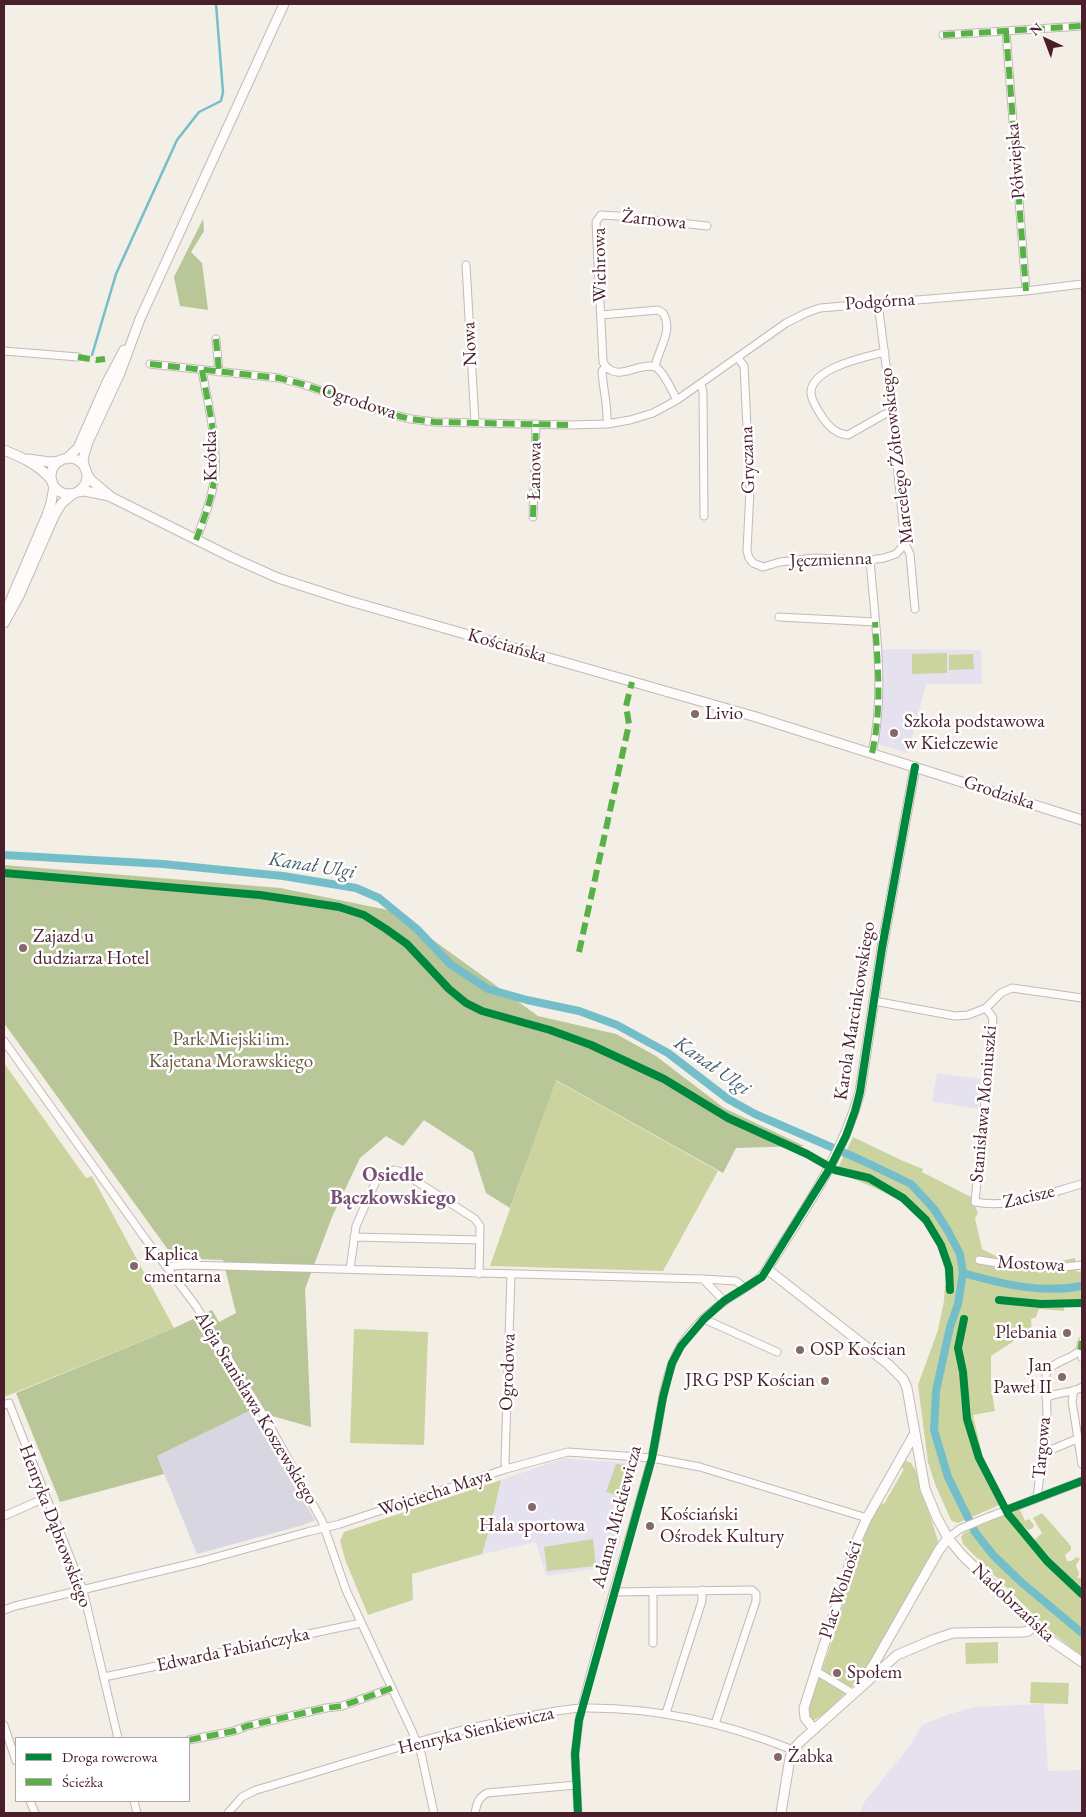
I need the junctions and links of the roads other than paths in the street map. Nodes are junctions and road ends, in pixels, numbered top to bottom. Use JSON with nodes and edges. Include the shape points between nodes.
{"nodes":[{"id":1,"x":284,"y":4,"type":"edge"},
{"id":2,"x":1082,"y":26,"type":"edge"},
{"id":3,"x":1006,"y":31,"type":"junction"},
{"id":4,"x":943,"y":35,"type":"dead end"},
{"id":5,"x":600,"y":215,"type":"joint"},
{"id":6,"x":707,"y":226,"type":"dead end"},
{"id":7,"x":466,"y":265,"type":"dead end"},
{"id":8,"x":1082,"y":284,"type":"edge"},
{"id":9,"x":1026,"y":291,"type":"junction"},
{"id":10,"x":878,"y":303,"type":"junction"},
{"id":11,"x":601,"y":315,"type":"junction"},
{"id":12,"x":140,"y":319,"type":"junction"},
{"id":13,"x":216,"y":339,"type":"dead end"},
{"id":14,"x":4,"y":351,"type":"edge"},
{"id":15,"x":884,"y":352,"type":"junction"},
{"id":16,"x":78,"y":357,"type":"dead end"},
{"id":17,"x":738,"y":358,"type":"junction"},
{"id":18,"x":150,"y":364,"type":"dead end"},
{"id":19,"x":606,"y":367,"type":"junction"},
{"id":20,"x":655,"y":367,"type":"junction"},
{"id":21,"x":202,"y":370,"type":"junction"},
{"id":22,"x":219,"y":372,"type":"junction"},
{"id":23,"x":701,"y":385,"type":"junction"},
{"id":24,"x":677,"y":400,"type":"junction"},
{"id":25,"x":892,"y":412,"type":"junction"},
{"id":26,"x":474,"y":423,"type":"junction"},
{"id":27,"x":536,"y":424,"type":"junction"},
{"id":28,"x":607,"y":424,"type":"junction"},
{"id":29,"x":568,"y":425,"type":"joint"},
{"id":30,"x":4,"y":450,"type":"edge"},
{"id":31,"x":24,"y":458,"type":"junction"},
{"id":32,"x":63,"y":460,"type":"junction"},
{"id":33,"x":86,"y":471,"type":"junction"},
{"id":34,"x":53,"y":483,"type":"junction"},
{"id":35,"x":75,"y":493,"type":"junction"},
{"id":36,"x":110,"y":497,"type":"junction"},
{"id":37,"x":704,"y":516,"type":"dead end"},
{"id":38,"x":533,"y":517,"type":"dead end"},
{"id":39,"x":196,"y":540,"type":"junction"},
{"id":40,"x":905,"y":544,"type":"junction"},
{"id":41,"x":870,"y":560,"type":"junction"},
{"id":42,"x":753,"y":563,"type":"joint"},
{"id":43,"x":915,"y":609,"type":"dead end"},
{"id":44,"x":4,"y":616,"type":"edge"},
{"id":45,"x":779,"y":617,"type":"dead end"},
{"id":46,"x":874,"y":622,"type":"junction"},
{"id":47,"x":4,"y":623,"type":"edge"},
{"id":48,"x":872,"y":753,"type":"junction"},
{"id":49,"x":915,"y":767,"type":"junction"},
{"id":50,"x":1082,"y":820,"type":"edge"},
{"id":51,"x":1082,"y":998,"type":"edge"},
{"id":52,"x":874,"y":1001,"type":"junction"},
{"id":53,"x":986,"y":1008,"type":"junction"},
{"id":54,"x":4,"y":1041,"type":"edge"},
{"id":55,"x":1082,"y":1184,"type":"edge"},
{"id":56,"x":976,"y":1202,"type":"joint"},
{"id":57,"x":354,"y":1237,"type":"junction"},
{"id":58,"x":480,"y":1240,"type":"junction"},
{"id":59,"x":979,"y":1260,"type":"dead end"},
{"id":60,"x":1082,"y":1264,"type":"edge"},
{"id":61,"x":169,"y":1268,"type":"junction"},
{"id":62,"x":350,"y":1269,"type":"junction"},
{"id":63,"x":767,"y":1270,"type":"junction"},
{"id":64,"x":480,"y":1274,"type":"junction"},
{"id":65,"x":511,"y":1274,"type":"junction"},
{"id":66,"x":703,"y":1279,"type":"junction"},
{"id":67,"x":745,"y":1288,"type":"junction"},
{"id":68,"x":724,"y":1302,"type":"junction"},
{"id":69,"x":704,"y":1319,"type":"junction"},
{"id":70,"x":1082,"y":1340,"type":"edge"},
{"id":71,"x":1080,"y":1350,"type":"junction"},
{"id":72,"x":778,"y":1352,"type":"dead end"},
{"id":73,"x":1082,"y":1358,"type":"edge"},
{"id":74,"x":1082,"y":1386,"type":"edge"},
{"id":75,"x":1074,"y":1390,"type":"junction"},
{"id":76,"x":1046,"y":1398,"type":"junction"},
{"id":77,"x":6,"y":1404,"type":"edge"},
{"id":78,"x":915,"y":1433,"type":"junction"},
{"id":79,"x":1077,"y":1439,"type":"junction"},
{"id":80,"x":1042,"y":1455,"type":"junction"},
{"id":81,"x":902,"y":1457,"type":"junction"},
{"id":82,"x":652,"y":1458,"type":"junction"},
{"id":83,"x":1082,"y":1464,"type":"edge"},
{"id":84,"x":920,"y":1468,"type":"junction"},
{"id":85,"x":506,"y":1469,"type":"junction"},
{"id":86,"x":1082,"y":1481,"type":"edge"},
{"id":87,"x":45,"y":1498,"type":"junction"},
{"id":88,"x":1037,"y":1498,"type":"junction"},
{"id":89,"x":4,"y":1516,"type":"edge"},
{"id":90,"x":867,"y":1518,"type":"junction"},
{"id":91,"x":325,"y":1528,"type":"junction"},
{"id":92,"x":948,"y":1538,"type":"junction"},
{"id":93,"x":83,"y":1590,"type":"junction"},
{"id":94,"x":702,"y":1590,"type":"junction"},
{"id":95,"x":653,"y":1591,"type":"junction"},
{"id":96,"x":614,"y":1592,"type":"junction"},
{"id":97,"x":4,"y":1610,"type":"edge"},
{"id":98,"x":361,"y":1623,"type":"junction"},
{"id":99,"x":1035,"y":1625,"type":"junction"},
{"id":100,"x":653,"y":1642,"type":"dead end"},
{"id":101,"x":885,"y":1644,"type":"junction"},
{"id":102,"x":897,"y":1655,"type":"junction"},
{"id":103,"x":1082,"y":1662,"type":"edge"},
{"id":104,"x":816,"y":1671,"type":"junction"},
{"id":105,"x":104,"y":1678,"type":"junction"},
{"id":106,"x":392,"y":1688,"type":"junction"},
{"id":107,"x":854,"y":1694,"type":"junction"},
{"id":108,"x":581,"y":1708,"type":"junction"},
{"id":109,"x":666,"y":1713,"type":"junction"},
{"id":110,"x":715,"y":1724,"type":"junction"},
{"id":111,"x":4,"y":1725,"type":"edge"},
{"id":112,"x":814,"y":1729,"type":"junction"},
{"id":113,"x":118,"y":1737,"type":"edge"},
{"id":114,"x":190,"y":1740,"type":"edge"},
{"id":115,"x":417,"y":1743,"type":"junction"},
{"id":116,"x":793,"y":1750,"type":"junction"},
{"id":117,"x":15,"y":1757,"type":"edge"},
{"id":118,"x":576,"y":1785,"type":"junction"},
{"id":119,"x":228,"y":1813,"type":"edge"},
{"id":120,"x":434,"y":1813,"type":"edge"},
{"id":121,"x":475,"y":1813,"type":"edge"},
{"id":122,"x":578,"y":1813,"type":"edge"},
{"id":123,"x":781,"y":1813,"type":"edge"}],
"edges":[{"from":1,"to":12,"type":"main road"},
{"from":2,"to":3,"type":"street"},
{"from":3,"to":4,"type":"street"},
{"from":3,"to":9,"type":"street","name":"Półwiejska"},
{"from":5,"to":6,"type":"street","name":"Żarnowa"},
{"from":5,"to":11,"type":"street","name":"Wichrowa","via":[[596,222]]},
{"from":7,"to":26,"type":"street","name":"Nowa"},
{"from":8,"to":9,"type":"street","name":"Podgórna"},
{"from":9,"to":10,"type":"street","name":"Podgórna"},
{"from":10,"to":15,"type":"street","name":"Marcelego Żółtowskiego"},
{"from":10,"to":17,"type":"street","name":"Podgórna","via":[[833,306],[806,313],[786,323]]},
{"from":11,"to":19,"type":"street","name":"Wichrowa","via":[[603,362]]},
{"from":11,"to":20,"type":"street","name":"Wichrowa","via":[[658,310],[663,313],[665,340]]},
{"from":12,"to":32,"type":"main road","via":[[78,448]]},
{"from":12,"to":33,"type":"main road","via":[[120,373],[88,442],[83,459]]},
{"from":13,"to":22,"type":"street"},
{"from":14,"to":16,"type":"street"},
{"from":15,"to":25,"type":"street","name":"Marcelego Żółtowskiego"},
{"from":15,"to":25,"type":"street","via":[[849,361],[821,375],[814,382],[811,393],[828,424],[842,434],[848,435]]},
{"from":17,"to":23,"type":"street","name":"Podgórna"},
{"from":17,"to":42,"type":"street","name":"Gryczana","via":[[744,366],[750,489],[747,551]]},
{"from":18,"to":21,"type":"street","name":"Ogrodowa"},
{"from":19,"to":20,"type":"street","via":[[621,372]]},
{"from":19,"to":28,"type":"street","via":[[602,371]]},
{"from":20,"to":24,"type":"street"},
{"from":21,"to":22,"type":"street","name":"Ogrodowa"},
{"from":21,"to":39,"type":"street","name":"Krótka","via":[[214,442],[215,474],[206,515]]},
{"from":22,"to":26,"type":"street","name":"Ogrodowa","via":[[279,378],[411,419]]},
{"from":23,"to":24,"type":"street","name":"Podgórna"},
{"from":23,"to":37,"type":"street","via":[[704,392]]},
{"from":24,"to":28,"type":"street","name":"Podgórna","via":[[646,415]]},
{"from":25,"to":40,"type":"street","name":"Marcelego Żółtowskiego"},
{"from":26,"to":27,"type":"street","name":"Ogrodowa"},
{"from":27,"to":29,"type":"street","name":"Ogrodowa"},
{"from":27,"to":38,"type":"street","name":"Łanowa"},
{"from":28,"to":29,"type":"street","name":"Podgórna"},
{"from":30,"to":31,"type":"main road"},
{"from":31,"to":32,"type":"main road","via":[[50,462]]},
{"from":31,"to":34,"type":"main road","via":[[47,473]]},
{"from":32,"to":33,"type":"main road","via":[[75,460]]},
{"from":32,"to":34,"type":"main road","via":[[54,467]]},
{"from":33,"to":35,"type":"main road","via":[[85,484]]},
{"from":33,"to":36,"type":"main road","name":"Kościańska"},
{"from":34,"to":35,"type":"main road","via":[[62,492]]},
{"from":34,"to":44,"type":"main road","via":[[47,515]]},
{"from":35,"to":36,"type":"main road","name":"Kościańska","via":[[86,491]]},
{"from":35,"to":47,"type":"main road","via":[[62,503],[55,514]]},
{"from":36,"to":39,"type":"main road","name":"Kościańska"},
{"from":39,"to":48,"type":"main road","name":"Kościańska","via":[[263,572],[311,589]]},
{"from":40,"to":41,"type":"street","name":"Jęczmienna","via":[[896,554]]},
{"from":40,"to":43,"type":"street","name":"Marcelego Żółtowskiego","via":[[910,554]]},
{"from":41,"to":42,"type":"street","name":"Jęczmienna","via":[[814,558],[763,567]]},
{"from":41,"to":46,"type":"street"},
{"from":45,"to":46,"type":"street"},
{"from":46,"to":48,"type":"street","via":[[880,699]]},
{"from":48,"to":49,"type":"main road","name":"Kościańska"},
{"from":49,"to":50,"type":"main road","name":"Grodziska"},
{"from":49,"to":52,"type":"main road","name":"Karola Marcinkowskiego"},
{"from":51,"to":53,"type":"street","via":[[1012,988],[1001,992]]},
{"from":52,"to":53,"type":"street","via":[[956,1016]]},
{"from":52,"to":63,"type":"main road","name":"Karola Marcinkowskiego","via":[[860,1092],[845,1138],[832,1165]]},
{"from":53,"to":56,"type":"street","name":"Stanisława Moniuszki","via":[[993,1018]]},
{"from":54,"to":61,"type":"street","name":"Aleja Stanisława Koszewskiego"},
{"from":55,"to":56,"type":"street","name":"Zacisze","via":[[1015,1202],[989,1205]]},
{"from":57,"to":58,"type":"street"},
{"from":57,"to":58,"type":"street","via":[[376,1181],[394,1170],[475,1219],[480,1226]]},
{"from":57,"to":62,"type":"street"},
{"from":58,"to":64,"type":"street"},
{"from":59,"to":60,"type":"street","name":"Mostowa","via":[[1021,1267]]},
{"from":61,"to":62,"type":"street","via":[[187,1265]]},
{"from":61,"to":91,"type":"street","name":"Aleja Stanisława Koszewskiego","via":[[270,1425]]},
{"from":62,"to":64,"type":"street"},
{"from":63,"to":67,"type":"street","name":"Adama Mickiewicza"},
{"from":63,"to":78,"type":"main road","name":"Nadobrzańska","via":[[897,1372],[907,1388]]},
{"from":64,"to":65,"type":"street"},
{"from":65,"to":66,"type":"street"},
{"from":65,"to":85,"type":"street","name":"Ogrodowa"},
{"from":66,"to":67,"type":"street","via":[[736,1281]]},
{"from":66,"to":68,"type":"street"},
{"from":67,"to":68,"type":"street","name":"Adama Mickiewicza"},
{"from":68,"to":69,"type":"street","name":"Adama Mickiewicza"},
{"from":69,"to":72,"type":"street"},
{"from":69,"to":82,"type":"street","name":"Adama Mickiewicza","via":[[681,1346],[672,1363]]},
{"from":70,"to":71,"type":"street"},
{"from":71,"to":73,"type":"street"},
{"from":71,"to":76,"type":"street","name":"Targowa","via":[[1048,1369]]},
{"from":74,"to":75,"type":"street"},
{"from":75,"to":76,"type":"street"},
{"from":75,"to":79,"type":"street","via":[[1072,1401]]},
{"from":76,"to":80,"type":"street","name":"Targowa"},
{"from":77,"to":87,"type":"street","name":"Henryka Dąbrowskiego"},
{"from":78,"to":81,"type":"main road","name":"Plac Wolności"},
{"from":78,"to":84,"type":"main road","name":"Nadobrzańska"},
{"from":79,"to":80,"type":"street"},
{"from":79,"to":83,"type":"street"},
{"from":80,"to":88,"type":"street","name":"Targowa"},
{"from":81,"to":84,"type":"main road","via":[[908,1457]]},
{"from":81,"to":90,"type":"main road","name":"Plac Wolności"},
{"from":82,"to":85,"type":"street","name":"Wojciecha Maya","via":[[568,1452]]},
{"from":82,"to":90,"type":"street","name":"Wojciecha Maya","via":[[700,1466]]},
{"from":82,"to":96,"type":"street","name":"Adama Mickiewicza"},
{"from":84,"to":92,"type":"main road","name":"Nadobrzańska","via":[[931,1503]]},
{"from":85,"to":91,"type":"street","name":"Wojciecha Maya"},
{"from":86,"to":88,"type":"street"},
{"from":87,"to":89,"type":"street"},
{"from":87,"to":93,"type":"street","name":"Henryka Dąbrowskiego"},
{"from":88,"to":92,"type":"street","via":[[962,1528]]},
{"from":90,"to":104,"type":"main road","name":"Plac Wolności"},
{"from":91,"to":93,"type":"street","name":"Wojciecha Maya"},
{"from":91,"to":98,"type":"street","name":"Aleja Stanisława Koszewskiego"},
{"from":92,"to":99,"type":"main road","name":"Nadobrzańska"},
{"from":92,"to":101,"type":"main road"},
{"from":93,"to":97,"type":"street","name":"Wojciecha Maya"},
{"from":93,"to":105,"type":"street","name":"Henryka Dąbrowskiego"},
{"from":94,"to":95,"type":"street"},
{"from":94,"to":109,"type":"street","via":[[702,1601]]},
{"from":94,"to":110,"type":"street","via":[[752,1590],[756,1594]]},
{"from":95,"to":96,"type":"street"},
{"from":95,"to":100,"type":"street"},
{"from":96,"to":108,"type":"street","name":"Adama Mickiewicza"},
{"from":98,"to":105,"type":"street","name":"Edwarda Fabiańczyka"},
{"from":98,"to":106,"type":"street","name":"Aleja Stanisława Koszewskiego"},
{"from":99,"to":102,"type":"main road","via":[[1022,1632],[953,1633]]},
{"from":99,"to":103,"type":"main road","name":"Nadobrzańska"},
{"from":101,"to":102,"type":"main road","via":[[886,1649]]},
{"from":101,"to":107,"type":"main road"},
{"from":102,"to":107,"type":"main road"},
{"from":104,"to":107,"type":"street"},
{"from":104,"to":112,"type":"main road","name":"Plac Wolności","via":[[803,1713]]},
{"from":105,"to":113,"type":"street","name":"Henryka Dąbrowskiego"},
{"from":106,"to":114,"type":"street","via":[[342,1706]]},
{"from":106,"to":115,"type":"street","name":"Aleja Stanisława Koszewskiego"},
{"from":107,"to":112,"type":"main road"},
{"from":108,"to":109,"type":"street","name":"Henryka Sienkiewicza"},
{"from":108,"to":115,"type":"street","name":"Henryka Sienkiewicza","via":[[475,1727]]},
{"from":108,"to":118,"type":"street","name":"Adama Mickiewicza","via":[[576,1735]]},
{"from":109,"to":110,"type":"street","name":"Henryka Sienkiewicza"},
{"from":110,"to":116,"type":"street","name":"Henryka Sienkiewicza"},
{"from":111,"to":117,"type":"street"},
{"from":112,"to":116,"type":"main road"},
{"from":115,"to":119,"type":"street","name":"Henryka Sienkiewicza","via":[[256,1790],[242,1797]]},
{"from":115,"to":120,"type":"street","name":"Aleja Stanisława Koszewskiego"},
{"from":116,"to":123,"type":"main road"},
{"from":118,"to":121,"type":"street","via":[[487,1793],[480,1797]]},
{"from":118,"to":122,"type":"street","name":"Adama Mickiewicza"}]}
